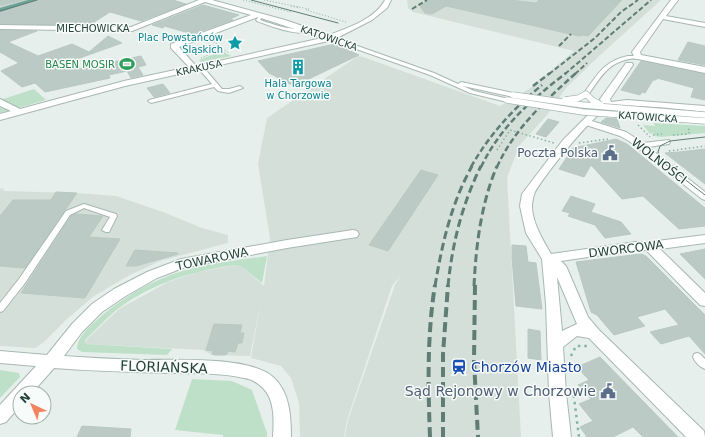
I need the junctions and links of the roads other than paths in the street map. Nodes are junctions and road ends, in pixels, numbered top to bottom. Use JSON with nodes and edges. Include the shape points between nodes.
{"nodes":[{"id":1,"x":35,"y":0,"type":"edge"},
{"id":2,"x":205,"y":0,"type":"edge"},
{"id":3,"x":388,"y":0,"type":"edge"},
{"id":4,"x":674,"y":0,"type":"edge"},
{"id":5,"x":0,"y":10,"type":"edge"},
{"id":6,"x":260,"y":15,"type":"junction"},
{"id":7,"x":661,"y":17,"type":"junction"},
{"id":8,"x":705,"y":25,"type":"edge"},
{"id":9,"x":0,"y":27,"type":"edge"},
{"id":10,"x":330,"y":38,"type":"junction"},
{"id":11,"x":638,"y":57,"type":"junction"},
{"id":12,"x":629,"y":65,"type":"dead end"},
{"id":13,"x":197,"y":66,"type":"junction"},
{"id":14,"x":705,"y":70,"type":"edge"},
{"id":15,"x":451,"y":82,"type":"junction"},
{"id":16,"x":214,"y":85,"type":"junction"},
{"id":17,"x":240,"y":88,"type":"dead end"},
{"id":18,"x":586,"y":94,"type":"junction"},
{"id":19,"x":544,"y":100,"type":"junction"},
{"id":20,"x":150,"y":101,"type":"dead end"},
{"id":21,"x":0,"y":102,"type":"edge"},
{"id":22,"x":610,"y":106,"type":"junction"},
{"id":23,"x":705,"y":109,"type":"edge"},
{"id":24,"x":19,"y":112,"type":"junction"},
{"id":25,"x":705,"y":115,"type":"edge"},
{"id":26,"x":0,"y":117,"type":"edge"},
{"id":27,"x":705,"y":121,"type":"edge"},
{"id":28,"x":586,"y":122,"type":"junction"},
{"id":29,"x":666,"y":142,"type":"dead end"},
{"id":30,"x":641,"y":146,"type":"junction"},
{"id":31,"x":705,"y":197,"type":"edge"},
{"id":32,"x":106,"y":230,"type":"dead end"},
{"id":33,"x":353,"y":234,"type":"dead end"},
{"id":34,"x":705,"y":239,"type":"edge"},
{"id":35,"x":649,"y":246,"type":"junction"},
{"id":36,"x":548,"y":259,"type":"junction"},
{"id":37,"x":705,"y":301,"type":"edge"},
{"id":38,"x":0,"y":308,"type":"edge"},
{"id":39,"x":592,"y":340,"type":"junction"},
{"id":40,"x":556,"y":344,"type":"junction"},
{"id":41,"x":0,"y":357,"type":"edge"},
{"id":42,"x":697,"y":357,"type":"dead end"},
{"id":43,"x":52,"y":360,"type":"junction"},
{"id":44,"x":705,"y":365,"type":"edge"},
{"id":45,"x":29,"y":385,"type":"edge"},
{"id":46,"x":12,"y":404,"type":"edge"},
{"id":47,"x":0,"y":417,"type":"edge"},
{"id":48,"x":699,"y":433,"type":"edge"},
{"id":49,"x":282,"y":437,"type":"edge"},
{"id":50,"x":562,"y":437,"type":"edge"}],
"edges":[{"from":1,"to":5,"type":"main road"},
{"from":2,"to":6,"type":"street","name":"KATOWICKA"},
{"from":2,"to":9,"type":"street","name":"MIECHOWICKA","via":[[132,29]]},
{"from":3,"to":10,"type":"street","name":"KRAKUSA","via":[[379,12]]},
{"from":4,"to":7,"type":"street"},
{"from":6,"to":10,"type":"street","name":"KATOWICKA"},
{"from":6,"to":13,"type":"street","via":[[174,46]]},
{"from":7,"to":8,"type":"street"},
{"from":7,"to":11,"type":"street","via":[[636,52]]},
{"from":10,"to":13,"type":"street","name":"KRAKUSA"},
{"from":10,"to":15,"type":"lane","name":"KATOWICKA"},
{"from":11,"to":14,"type":"street"},
{"from":11,"to":18,"type":"lane","via":[[612,62]]},
{"from":12,"to":22,"type":"street","via":[[605,99]]},
{"from":13,"to":16,"type":"lane"},
{"from":13,"to":24,"type":"street","name":"KRAKUSA"},
{"from":15,"to":19,"type":"lane","name":"KATOWICKA","bridge":true},
{"from":15,"to":27,"type":"lane","name":"KATOWICKA","bridge":true,"via":[[472,92],[583,112]]},
{"from":16,"to":17,"type":"lane","via":[[224,91]]},
{"from":16,"to":20,"type":"lane"},
{"from":18,"to":19,"type":"lane","bridge":true,"via":[[570,100]]},
{"from":18,"to":22,"type":"lane","bridge":true,"via":[[592,100]]},
{"from":19,"to":22,"type":"lane","name":"KATOWICKA","bridge":true},
{"from":21,"to":24,"type":"street"},
{"from":22,"to":23,"type":"street","via":[[627,103]]},
{"from":22,"to":25,"type":"lane","name":"KATOWICKA","bridge":true},
{"from":22,"to":28,"type":"street","via":[[597,111]]},
{"from":24,"to":26,"type":"street","name":"KRAKUSA"},
{"from":28,"to":30,"type":"street","name":"WOLNOŚCI","via":[[623,134]]},
{"from":28,"to":36,"type":"street","via":[[567,142],[528,196],[526,211],[532,233]]},
{"from":29,"to":30,"type":"street"},
{"from":30,"to":31,"type":"street","name":"WOLNOŚCI"},
{"from":32,"to":38,"type":"lane","via":[[114,216],[84,206],[68,213],[22,281]]},
{"from":33,"to":43,"type":"street","name":"TOWAROWA","via":[[181,264],[152,275],[97,308],[77,328]]},
{"from":34,"to":35,"type":"street","name":"DWORCOWA"},
{"from":35,"to":36,"type":"street","name":"DWORCOWA"},
{"from":35,"to":37,"type":"street"},
{"from":36,"to":39,"type":"street","via":[[559,266]]},
{"from":36,"to":40,"type":"street"},
{"from":39,"to":40,"type":"street","via":[[582,329],[574,330]]},
{"from":39,"to":48,"type":"street"},
{"from":40,"to":50,"type":"street"},
{"from":41,"to":43,"type":"street","name":"FLORIAŃSKA"},
{"from":42,"to":44,"type":"lane"},
{"from":43,"to":45,"type":"street","name":"TOWAROWA"},
{"from":43,"to":49,"type":"street","name":"FLORIAŃSKA","via":[[87,364],[221,368],[260,377],[277,394],[281,411]]},
{"from":46,"to":47,"type":"street"}]}
